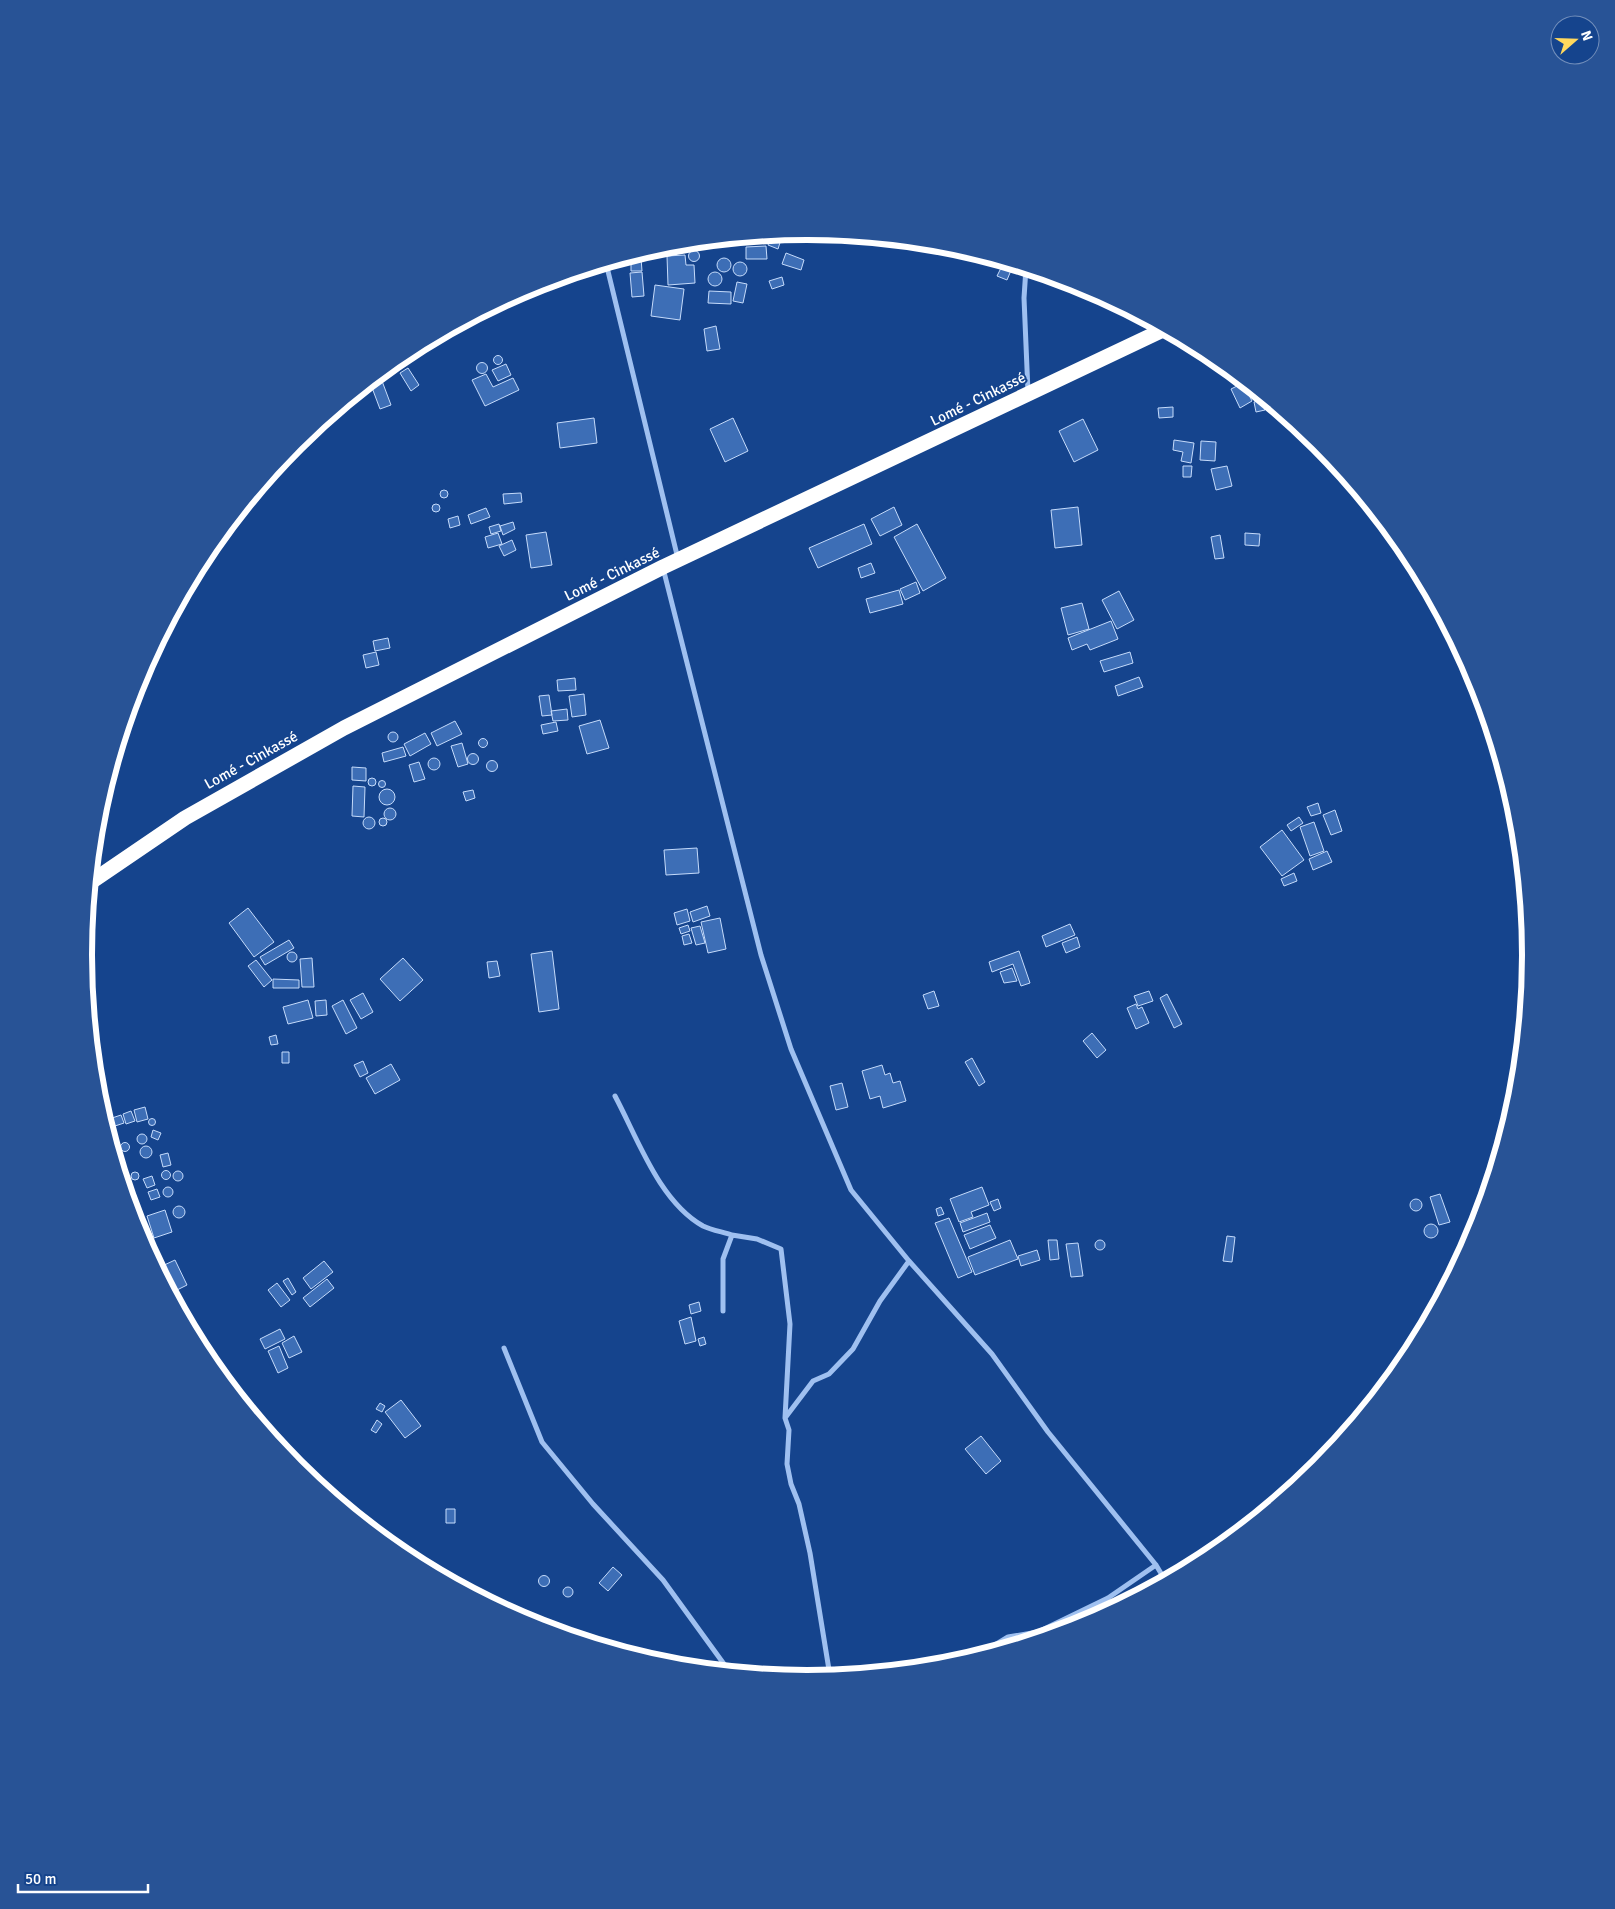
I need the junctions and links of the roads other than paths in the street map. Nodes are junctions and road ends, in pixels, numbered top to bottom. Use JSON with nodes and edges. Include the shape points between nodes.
{"nodes":[{"id":1,"x":607,"y":268,"type":"edge"},
{"id":2,"x":1026,"y":274,"type":"edge"},
{"id":3,"x":1159,"y":332,"type":"edge"},
{"id":4,"x":1028,"y":395,"type":"junction"},
{"id":5,"x":679,"y":561,"type":"junction"},
{"id":6,"x":663,"y":567,"type":"junction"},
{"id":7,"x":97,"y":878,"type":"edge"},
{"id":8,"x":615,"y":1096,"type":"dead end"},
{"id":9,"x":732,"y":1235,"type":"junction"},
{"id":10,"x":909,"y":1261,"type":"junction"},
{"id":11,"x":724,"y":1311,"type":"dead end"},
{"id":12,"x":504,"y":1348,"type":"dead end"},
{"id":13,"x":785,"y":1418,"type":"junction"},
{"id":14,"x":1156,"y":1565,"type":"junction"},
{"id":15,"x":1163,"y":1575,"type":"edge"},
{"id":16,"x":1042,"y":1630,"type":"edge"},
{"id":17,"x":1036,"y":1632,"type":"edge"},
{"id":18,"x":997,"y":1644,"type":"edge"},
{"id":19,"x":726,"y":1664,"type":"edge"},
{"id":20,"x":829,"y":1669,"type":"edge"}],
"edges":[{"from":1,"to":5,"type":"street"},
{"from":2,"to":4,"type":"street"},
{"from":3,"to":4,"type":"highway","name":"Lomé - Cinkassé"},
{"from":4,"to":5,"type":"highway","name":"Lomé - Cinkassé"},
{"from":5,"to":6,"type":"highway","name":"Lomé - Cinkassé"},
{"from":6,"to":7,"type":"highway","name":"Lomé - Cinkassé","via":[[344,728],[185,818]]},
{"from":6,"to":10,"type":"street","via":[[752,920],[790,1049],[851,1190]]},
{"from":8,"to":9,"type":"street","via":[[651,1171],[684,1211],[703,1226]]},
{"from":9,"to":11,"type":"street","via":[[723,1259]]},
{"from":9,"to":13,"type":"street","via":[[757,1239],[781,1249],[790,1324]]},
{"from":10,"to":13,"type":"street","via":[[880,1301],[853,1349],[829,1374],[813,1381]]},
{"from":10,"to":14,"type":"street","via":[[992,1354],[1048,1432]]},
{"from":12,"to":19,"type":"street","via":[[542,1442],[662,1580]]},
{"from":13,"to":20,"type":"street","via":[[789,1430],[787,1464],[810,1553]]},
{"from":14,"to":15,"type":"street"},
{"from":14,"to":16,"type":"street","via":[[1108,1598]]},
{"from":17,"to":18,"type":"street","via":[[1008,1637]]}]}
